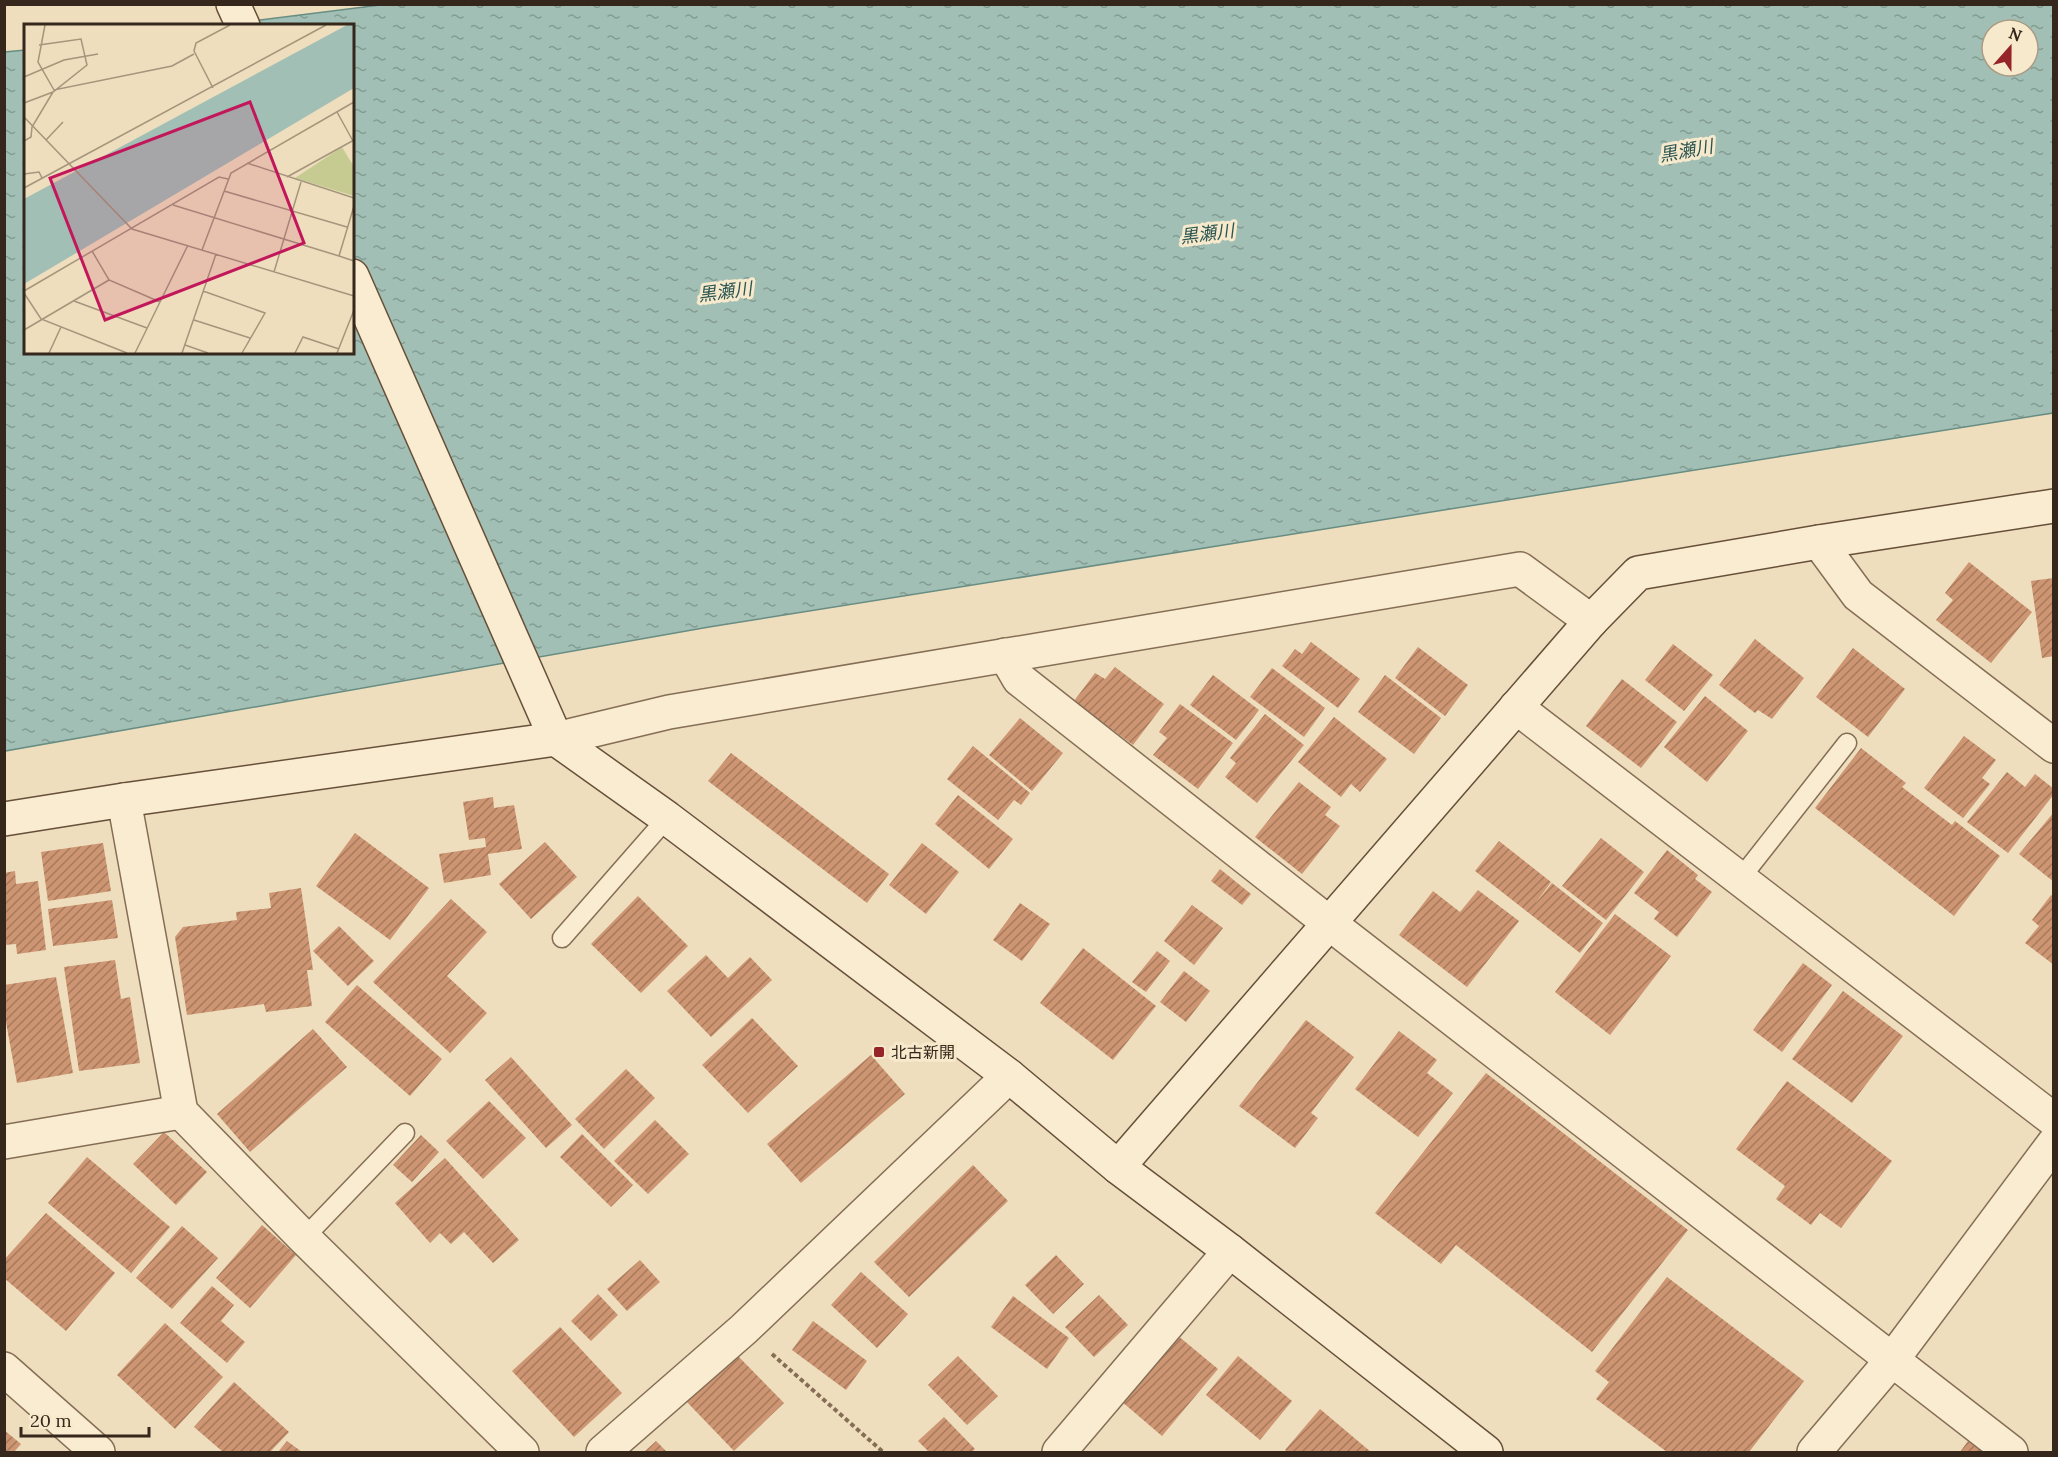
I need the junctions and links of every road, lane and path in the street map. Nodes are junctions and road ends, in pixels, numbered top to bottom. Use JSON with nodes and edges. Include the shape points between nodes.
{"nodes":[{"id":1,"x":233,"y":4,"type":"edge"},
{"id":2,"x":242,"y":24,"type":"edge"},
{"id":3,"x":354,"y":281,"type":"edge"},
{"id":4,"x":2054,"y":506,"type":"edge"},
{"id":5,"x":1819,"y":542,"type":"junction"},
{"id":6,"x":1591,"y":621,"type":"junction"},
{"id":7,"x":1005,"y":655,"type":"junction"},
{"id":8,"x":1516,"y":707,"type":"junction"},
{"id":9,"x":549,"y":724,"type":"junction"},
{"id":10,"x":1847,"y":743,"type":"dead end"},
{"id":11,"x":2054,"y":746,"type":"edge"},
{"id":12,"x":124,"y":800,"type":"junction"},
{"id":13,"x":667,"y":818,"type":"junction"},
{"id":14,"x":4,"y":819,"type":"edge"},
{"id":15,"x":1740,"y":879,"type":"junction"},
{"id":16,"x":1329,"y":923,"type":"junction"},
{"id":17,"x":562,"y":938,"type":"dead end"},
{"id":18,"x":1009,"y":1076,"type":"junction"},
{"id":19,"x":181,"y":1112,"type":"junction"},
{"id":20,"x":2054,"y":1120,"type":"edge"},
{"id":21,"x":405,"y":1133,"type":"dead end"},
{"id":22,"x":4,"y":1142,"type":"edge"},
{"id":23,"x":2054,"y":1143,"type":"edge"},
{"id":24,"x":1118,"y":1167,"type":"junction"},
{"id":25,"x":304,"y":1238,"type":"junction"},
{"id":26,"x":1230,"y":1251,"type":"junction"},
{"id":27,"x":744,"y":1329,"type":"junction"},
{"id":28,"x":1892,"y":1360,"type":"junction"},
{"id":29,"x":4,"y":1369,"type":"edge"},
{"id":30,"x":99,"y":1452,"type":"edge"},
{"id":31,"x":522,"y":1452,"type":"edge"},
{"id":32,"x":603,"y":1452,"type":"edge"},
{"id":33,"x":884,"y":1452,"type":"edge"},
{"id":34,"x":1059,"y":1452,"type":"edge"},
{"id":35,"x":1486,"y":1452,"type":"edge"},
{"id":36,"x":1814,"y":1452,"type":"edge"},
{"id":37,"x":2011,"y":1452,"type":"edge"}],
"edges":[{"from":1,"to":2,"type":"street"},
{"from":3,"to":9,"type":"street"},
{"from":4,"to":5,"type":"street"},
{"from":5,"to":6,"type":"street","via":[[1638,573]]},
{"from":5,"to":11,"type":"street","via":[[1858,595]]},
{"from":6,"to":7,"type":"street","via":[[1520,569]]},
{"from":6,"to":8,"type":"street"},
{"from":7,"to":9,"type":"street","via":[[669,712]]},
{"from":7,"to":16,"type":"street","via":[[1019,679]]},
{"from":8,"to":15,"type":"street"},
{"from":8,"to":16,"type":"street"},
{"from":9,"to":12,"type":"street"},
{"from":9,"to":13,"type":"street"},
{"from":10,"to":15,"type":"lane"},
{"from":12,"to":14,"type":"street"},
{"from":12,"to":19,"type":"street"},
{"from":13,"to":17,"type":"lane"},
{"from":13,"to":18,"type":"street"},
{"from":15,"to":20,"type":"street"},
{"from":16,"to":24,"type":"street"},
{"from":16,"to":28,"type":"street"},
{"from":18,"to":24,"type":"street"},
{"from":18,"to":27,"type":"street"},
{"from":19,"to":22,"type":"street"},
{"from":19,"to":25,"type":"street"},
{"from":21,"to":25,"type":"lane"},
{"from":23,"to":28,"type":"street"},
{"from":24,"to":26,"type":"street"},
{"from":25,"to":31,"type":"street"},
{"from":26,"to":34,"type":"street"},
{"from":26,"to":35,"type":"street"},
{"from":27,"to":32,"type":"street"},
{"from":27,"to":33,"type":"path"},
{"from":28,"to":36,"type":"street"},
{"from":28,"to":37,"type":"street"},
{"from":29,"to":30,"type":"street"}]}
